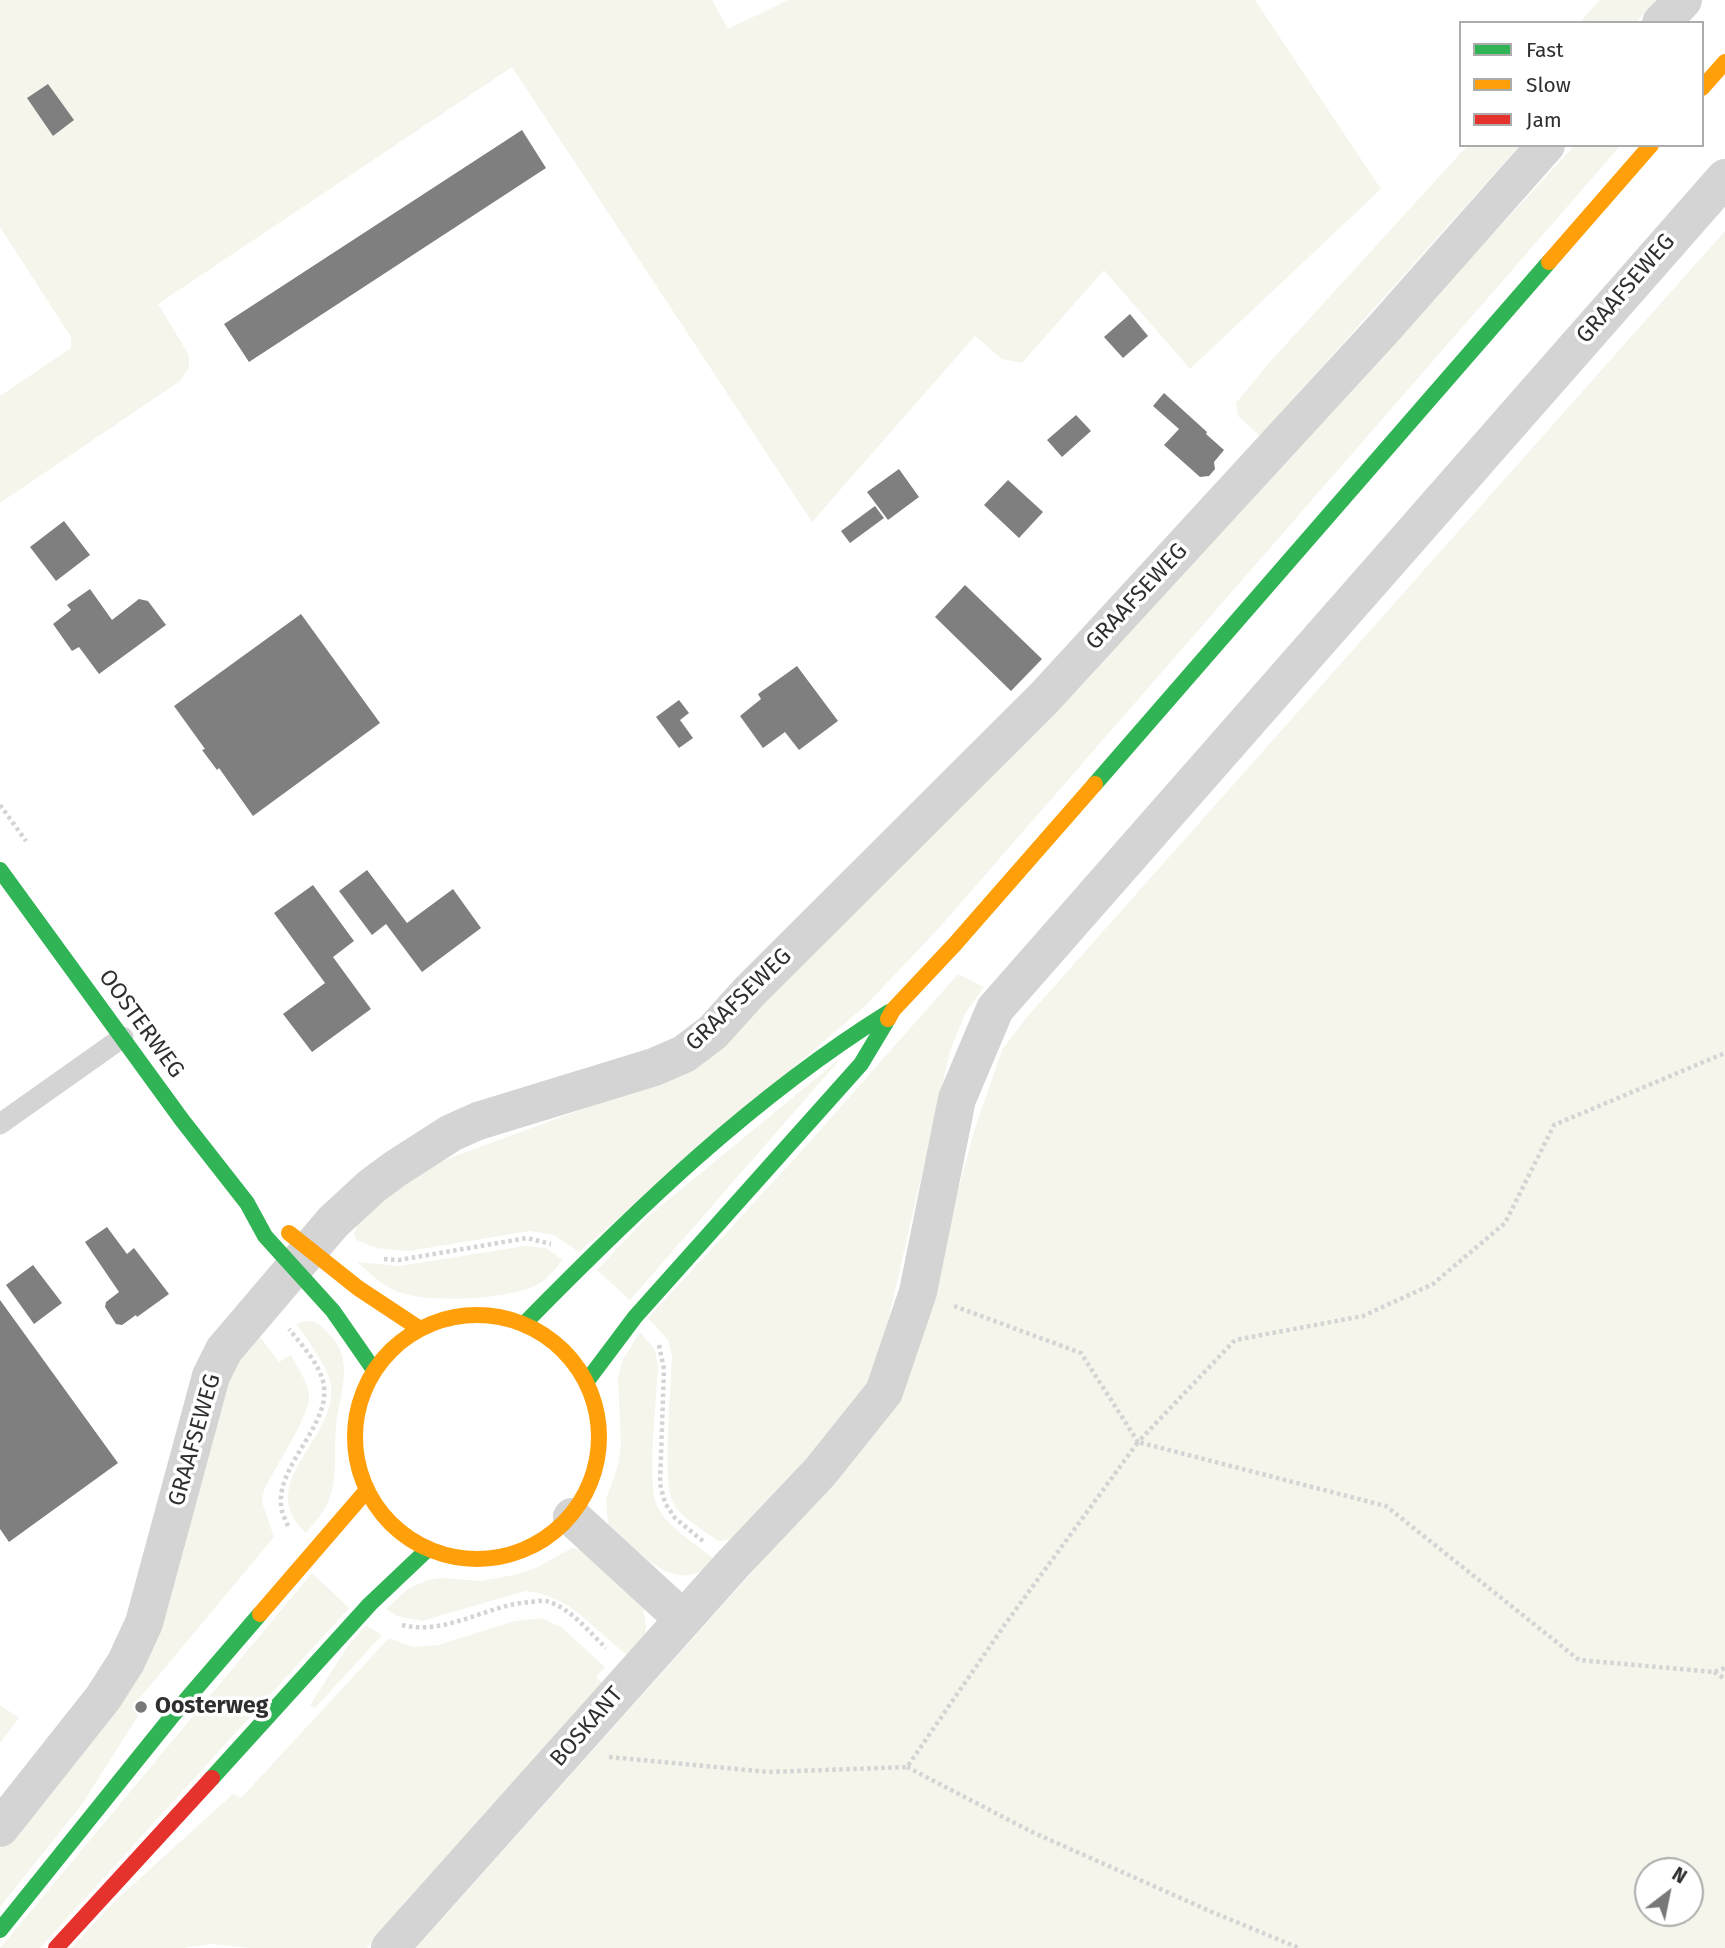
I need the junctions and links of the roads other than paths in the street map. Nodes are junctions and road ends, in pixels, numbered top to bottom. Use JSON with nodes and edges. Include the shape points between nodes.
{"nodes":[{"id":1,"x":1683,"y":0,"type":"edge"},
{"id":2,"x":1663,"y":21,"type":"edge"},
{"id":3,"x":1725,"y":62,"type":"edge"},
{"id":4,"x":1704,"y":86,"type":"edge"},
{"id":5,"x":1544,"y":147,"type":"edge"},
{"id":6,"x":1649,"y":147,"type":"edge"},
{"id":7,"x":1725,"y":178,"type":"edge"},
{"id":8,"x":0,"y":870,"type":"edge"},
{"id":9,"x":893,"y":1010,"type":"junction"},
{"id":10,"x":123,"y":1037,"type":"junction"},
{"id":11,"x":0,"y":1124,"type":"edge"},
{"id":12,"x":247,"y":1203,"type":"junction"},
{"id":13,"x":302,"y":1260,"type":"junction"},
{"id":14,"x":524,"y":1324,"type":"junction"},
{"id":15,"x":420,"y":1329,"type":"junction"},
{"id":16,"x":374,"y":1370,"type":"junction"},
{"id":17,"x":587,"y":1381,"type":"junction"},
{"id":18,"x":367,"y":1490,"type":"junction"},
{"id":19,"x":572,"y":1517,"type":"junction"},
{"id":20,"x":428,"y":1549,"type":"junction"},
{"id":21,"x":683,"y":1619,"type":"junction"},
{"id":22,"x":0,"y":1828,"type":"edge"},
{"id":23,"x":0,"y":1930,"type":"edge"},
{"id":24,"x":56,"y":1948,"type":"edge"},
{"id":25,"x":390,"y":1948,"type":"edge"}],
"edges":[{"from":1,"to":2,"type":"street"},
{"from":3,"to":4,"type":"main road"},
{"from":5,"to":13,"type":"street","name":"GRAAFSEWEG","via":[[1044,698],[706,1038],[654,1067],[451,1133],[372,1186],[333,1222]]},
{"from":6,"to":9,"type":"main road"},
{"from":7,"to":21,"type":"street","name":"GRAAFSEWEG","via":[[995,1009],[957,1099],[918,1292],[884,1392],[820,1472]]},
{"from":8,"to":10,"type":"main road","name":"OOSTERWEG"},
{"from":9,"to":14,"type":"main road","via":[[839,1043],[706,1147]]},
{"from":9,"to":17,"type":"main road","via":[[861,1064],[635,1317]]},
{"from":10,"to":11,"type":"lane"},
{"from":10,"to":12,"type":"main road","name":"OOSTERWEG"},
{"from":12,"to":13,"type":"main road","name":"OOSTERWEG","via":[[281,1227]]},
{"from":12,"to":13,"type":"main road","name":"OOSTERWEG","via":[[265,1236]]},
{"from":13,"to":15,"type":"main road","name":"OOSTERWEG","via":[[358,1288]]},
{"from":13,"to":16,"type":"main road","name":"OOSTERWEG"},
{"from":13,"to":22,"type":"street","name":"GRAAFSEWEG","via":[[225,1350],[211,1376],[144,1623],[126,1662]]},
{"from":14,"to":15,"type":"main road","via":[[489,1315],[454,1317]]},
{"from":14,"to":17,"type":"main road","via":[[564,1351]]},
{"from":15,"to":16,"type":"main road","via":[[394,1347]]},
{"from":16,"to":18,"type":"main road","via":[[361,1398],[355,1429],[357,1461]]},
{"from":17,"to":19,"type":"main road","via":[[598,1415],[600,1451],[591,1486]]},
{"from":18,"to":20,"type":"main road","via":[[382,1515],[402,1535]]},
{"from":18,"to":23,"type":"main road","via":[[173,1715]]},
{"from":19,"to":20,"type":"main road","via":[[548,1538],[489,1560],[458,1559]]},
{"from":19,"to":21,"type":"street"},
{"from":20,"to":24,"type":"main road","via":[[370,1604]]},
{"from":21,"to":25,"type":"street","name":"BOSKANT"}]}
